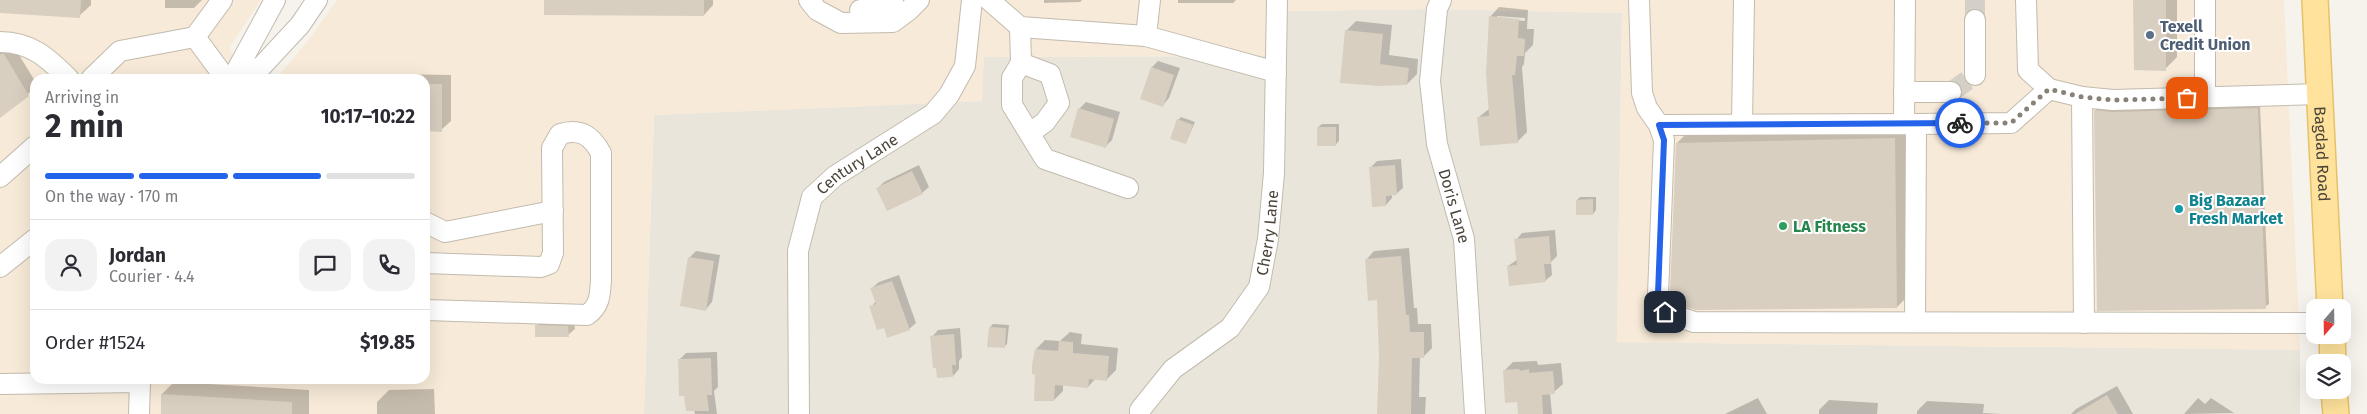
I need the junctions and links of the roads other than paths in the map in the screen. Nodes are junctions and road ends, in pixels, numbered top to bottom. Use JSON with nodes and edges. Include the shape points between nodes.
{"nodes":[{"id":1,"x":222,"y":0,"type":"edge"},
{"id":2,"x":275,"y":0,"type":"edge"},
{"id":3,"x":317,"y":0,"type":"edge"},
{"id":4,"x":809,"y":0,"type":"edge"},
{"id":5,"x":823,"y":0,"type":"edge"},
{"id":6,"x":893,"y":0,"type":"edge"},
{"id":7,"x":919,"y":0,"type":"edge"},
{"id":8,"x":972,"y":0,"type":"edge"},
{"id":9,"x":1150,"y":0,"type":"edge"},
{"id":10,"x":1277,"y":0,"type":"edge"},
{"id":11,"x":1441,"y":0,"type":"edge"},
{"id":12,"x":1639,"y":0,"type":"edge"},
{"id":13,"x":1744,"y":0,"type":"edge"},
{"id":14,"x":1905,"y":0,"type":"edge"},
{"id":15,"x":2026,"y":0,"type":"edge"},
{"id":16,"x":2204,"y":0,"type":"edge"},
{"id":17,"x":2315,"y":0,"type":"edge"},
{"id":18,"x":999,"y":4,"type":"edge"},
{"id":19,"x":1975,"y":20,"type":"tunnel mouth"},
{"id":20,"x":1020,"y":27,"type":"junction"},
{"id":21,"x":196,"y":36,"type":"junction"},
{"id":22,"x":1146,"y":36,"type":"junction"},
{"id":23,"x":0,"y":42,"type":"edge"},
{"id":24,"x":1021,"y":63,"type":"junction"},
{"id":25,"x":1276,"y":72,"type":"junction"},
{"id":26,"x":64,"y":74,"type":"edge"},
{"id":27,"x":97,"y":74,"type":"edge"},
{"id":28,"x":223,"y":74,"type":"edge"},
{"id":29,"x":235,"y":74,"type":"edge"},
{"id":30,"x":247,"y":74,"type":"edge"},
{"id":31,"x":1975,"y":75,"type":"dead end"},
{"id":32,"x":2049,"y":89,"type":"junction"},
{"id":33,"x":1904,"y":92,"type":"junction"},
{"id":34,"x":1951,"y":92,"type":"tunnel mouth"},
{"id":35,"x":2320,"y":94,"type":"junction"},
{"id":36,"x":2082,"y":97,"type":"junction"},
{"id":37,"x":2205,"y":97,"type":"junction"},
{"id":38,"x":1742,"y":123,"type":"junction"},
{"id":39,"x":1910,"y":124,"type":"junction"},
{"id":40,"x":1659,"y":125,"type":"junction"},
{"id":41,"x":1030,"y":133,"type":"junction"},
{"id":42,"x":30,"y":159,"type":"edge"},
{"id":43,"x":0,"y":177,"type":"edge"},
{"id":44,"x":1128,"y":188,"type":"dead end"},
{"id":45,"x":553,"y":211,"type":"junction"},
{"id":46,"x":430,"y":224,"type":"edge"},
{"id":47,"x":30,"y":243,"type":"edge"},
{"id":48,"x":430,"y":263,"type":"edge"},
{"id":49,"x":0,"y":267,"type":"edge"},
{"id":50,"x":2330,"y":299,"type":"edge"},
{"id":51,"x":430,"y":310,"type":"edge"},
{"id":52,"x":1915,"y":322,"type":"junction"},
{"id":53,"x":2084,"y":323,"type":"junction"},
{"id":54,"x":2306,"y":323,"type":"edge"},
{"id":55,"x":30,"y":383,"type":"edge"},
{"id":56,"x":0,"y":384,"type":"edge"},
{"id":57,"x":140,"y":384,"type":"edge"},
{"id":58,"x":2335,"y":399,"type":"edge"},
{"id":59,"x":139,"y":414,"type":"edge"},
{"id":60,"x":799,"y":414,"type":"edge"},
{"id":61,"x":1140,"y":414,"type":"edge"},
{"id":62,"x":1475,"y":414,"type":"edge"},
{"id":63,"x":2336,"y":414,"type":"edge"}],
"edges":[{"from":1,"to":21,"type":"street"},
{"from":2,"to":29,"type":"street"},
{"from":3,"to":30,"type":"street","via":[[300,25],[262,66]]},
{"from":4,"to":7,"type":"street","via":[[817,10],[841,23],[893,22]]},
{"from":5,"to":6,"type":"street","via":[[834,7],[850,10],[886,9]]},
{"from":8,"to":60,"type":"street","name":"Century Lane","via":[[965,66],[949,95],[933,114],[835,176],[812,197],[798,252]]},
{"from":9,"to":22,"type":"street"},
{"from":10,"to":25,"type":"street","name":"Cherry Lane"},
{"from":11,"to":62,"type":"street","name":"Doris Lane","via":[[1437,9],[1430,81],[1437,144],[1464,239]]},
{"from":12,"to":40,"type":"street","via":[[1642,93],[1647,108]]},
{"from":13,"to":38,"type":"street"},
{"from":14,"to":33,"type":"street"},
{"from":15,"to":32,"type":"street","via":[[2028,70]]},
{"from":16,"to":37,"type":"street"},
{"from":17,"to":35,"type":"main road","name":"Bagdad Road"},
{"from":18,"to":20,"type":"street"},
{"from":19,"to":31,"type":"street"},
{"from":20,"to":22,"type":"street"},
{"from":20,"to":24,"type":"street"},
{"from":21,"to":27,"type":"street","via":[[120,51]]},
{"from":21,"to":28,"type":"street"},
{"from":22,"to":25,"type":"street"},
{"from":23,"to":26,"type":"street","via":[[16,42],[48,57]]},
{"from":24,"to":41,"type":"street","via":[[1012,78],[1012,105]]},
{"from":24,"to":41,"type":"street","via":[[1050,74],[1059,102],[1044,122]]},
{"from":25,"to":61,"type":"street","name":"Cherry Lane","via":[[1274,173],[1268,239],[1259,287],[1230,328],[1173,369]]},
{"from":32,"to":36,"type":"street"},
{"from":32,"to":39,"type":"street","via":[[2011,123]]},
{"from":33,"to":34,"type":"street"},
{"from":33,"to":39,"type":"street"},
{"from":35,"to":37,"type":"street"},
{"from":35,"to":50,"type":"main road","name":"Bagdad Road"},
{"from":36,"to":37,"type":"street","via":[[2113,100]]},
{"from":36,"to":53,"type":"street"},
{"from":38,"to":39,"type":"street"},
{"from":38,"to":40,"type":"street"},
{"from":39,"to":52,"type":"street"},
{"from":40,"to":52,"type":"street","via":[[1664,140],[1658,294],[1665,312],[1694,322]]},
{"from":41,"to":44,"type":"street","via":[[1045,159]]},
{"from":42,"to":43,"type":"street"},
{"from":45,"to":46,"type":"street","via":[[445,232]]},
{"from":45,"to":48,"type":"street","via":[[553,253],[549,264],[540,267]]},
{"from":45,"to":51,"type":"street","via":[[552,148],[560,134],[577,131],[594,141],[601,153],[601,280],[600,298],[595,309],[587,314]]},
{"from":47,"to":49,"type":"street"},
{"from":52,"to":53,"type":"street"},
{"from":53,"to":54,"type":"street"},
{"from":55,"to":56,"type":"street"},
{"from":57,"to":59,"type":"street"},
{"from":58,"to":63,"type":"main road"}]}
